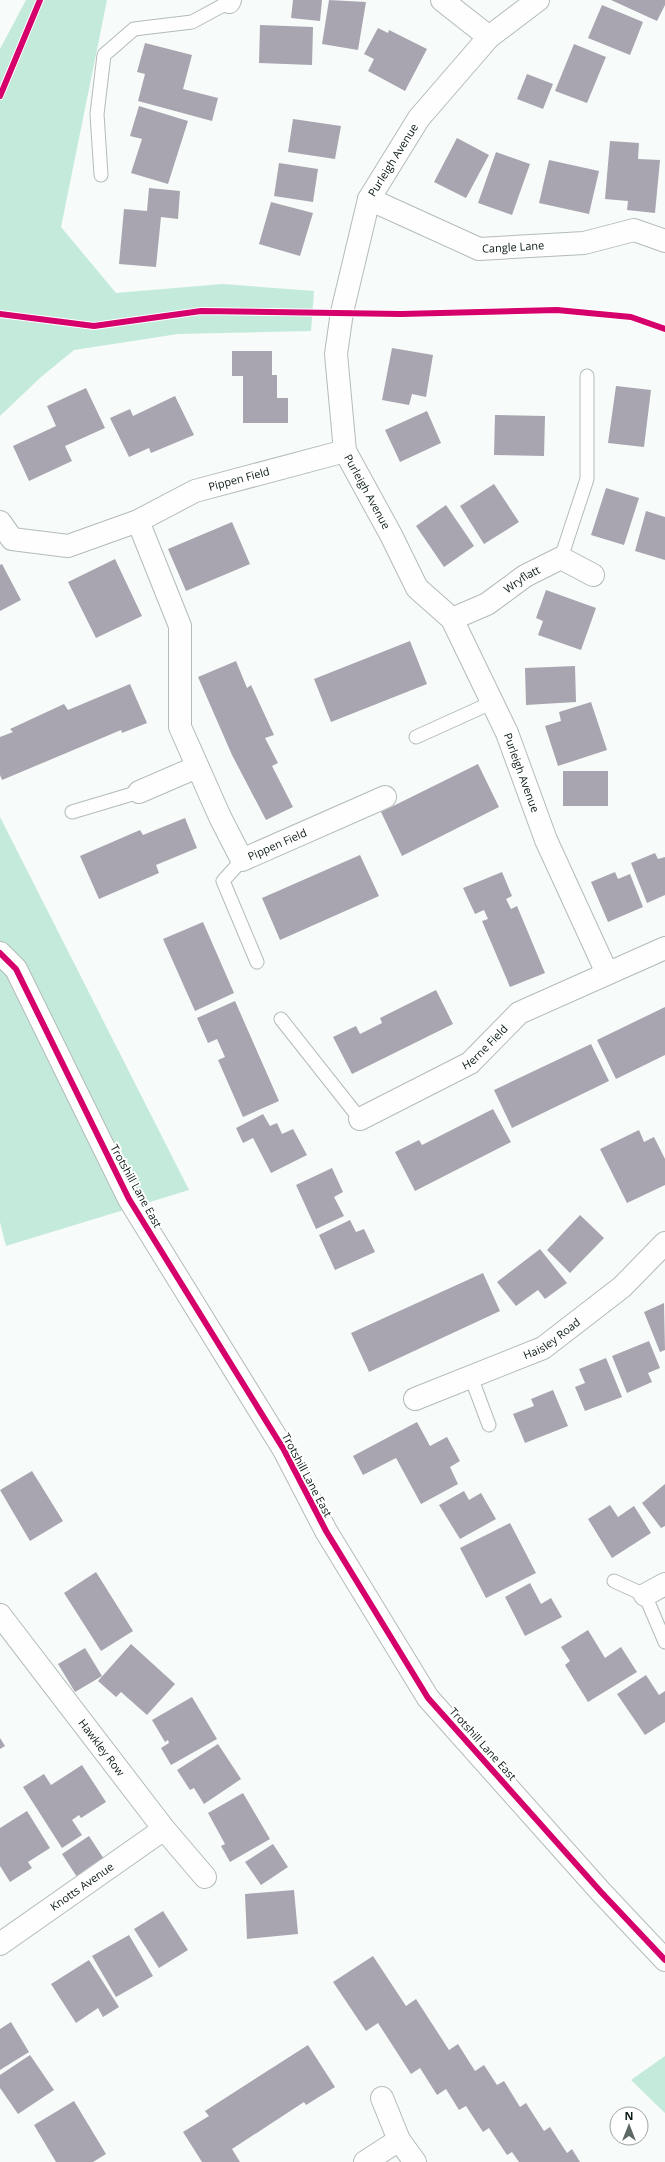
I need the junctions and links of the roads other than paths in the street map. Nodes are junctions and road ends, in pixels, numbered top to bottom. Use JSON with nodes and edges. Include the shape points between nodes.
{"nodes":[{"id":1,"x":442,"y":0,"type":"edge"},
{"id":2,"x":538,"y":0,"type":"edge"},
{"id":3,"x":230,"y":1,"type":"edge"},
{"id":4,"x":489,"y":37,"type":"junction"},
{"id":5,"x":101,"y":175,"type":"dead end"},
{"id":6,"x":368,"y":199,"type":"junction"},
{"id":7,"x":665,"y":241,"type":"edge"},
{"id":8,"x":587,"y":376,"type":"dead end"},
{"id":9,"x":345,"y":451,"type":"junction"},
{"id":10,"x":138,"y":521,"type":"junction"},
{"id":11,"x":0,"y":522,"type":"edge"},
{"id":12,"x":561,"y":558,"type":"junction"},
{"id":13,"x":593,"y":575,"type":"dead end"},
{"id":14,"x":452,"y":619,"type":"junction"},
{"id":15,"x":491,"y":703,"type":"junction"},
{"id":16,"x":416,"y":737,"type":"dead end"},
{"id":17,"x":197,"y":767,"type":"junction"},
{"id":18,"x":139,"y":792,"type":"joint"},
{"id":19,"x":385,"y":797,"type":"dead end"},
{"id":20,"x":72,"y":812,"type":"dead end"},
{"id":21,"x":242,"y":860,"type":"junction"},
{"id":22,"x":665,"y":948,"type":"edge"},
{"id":23,"x":0,"y":953,"type":"edge"},
{"id":24,"x":257,"y":962,"type":"dead end"},
{"id":25,"x":608,"y":973,"type":"junction"},
{"id":26,"x":281,"y":1019,"type":"dead end"},
{"id":27,"x":360,"y":1119,"type":"joint"},
{"id":28,"x":665,"y":1243,"type":"edge"},
{"id":29,"x":471,"y":1377,"type":"junction"},
{"id":30,"x":415,"y":1399,"type":"dead end"},
{"id":31,"x":489,"y":1425,"type":"dead end"},
{"id":32,"x":614,"y":1581,"type":"dead end"},
{"id":33,"x":665,"y":1584,"type":"edge"},
{"id":34,"x":645,"y":1595,"type":"junction"},
{"id":35,"x":0,"y":1615,"type":"edge"},
{"id":36,"x":665,"y":1642,"type":"edge"},
{"id":37,"x":164,"y":1829,"type":"junction"},
{"id":38,"x":205,"y":1877,"type":"dead end"},
{"id":39,"x":0,"y":1944,"type":"edge"},
{"id":40,"x":665,"y":1960,"type":"edge"},
{"id":41,"x":382,"y":2098,"type":"dead end"},
{"id":42,"x":399,"y":2140,"type":"junction"},
{"id":43,"x":365,"y":2162,"type":"edge"},
{"id":44,"x":415,"y":2162,"type":"edge"}],
"edges":[{"from":1,"to":4,"type":"street"},
{"from":2,"to":4,"type":"street","name":"Purleigh Avenue"},
{"from":3,"to":5,"type":"lane","via":[[192,22],[134,29],[104,55],[97,114]]},
{"from":4,"to":6,"type":"street","name":"Purleigh Avenue","via":[[419,118]]},
{"from":6,"to":7,"type":"street","name":"Cangle Lane","via":[[479,249],[584,243],[634,230]]},
{"from":6,"to":9,"type":"street","name":"Purleigh Avenue","via":[[342,312],[336,354]]},
{"from":8,"to":12,"type":"lane","via":[[586,479]]},
{"from":9,"to":10,"type":"street","name":"Pippen Field","via":[[195,491]]},
{"from":9,"to":14,"type":"street","name":"Purleigh Avenue","via":[[417,588]]},
{"from":10,"to":11,"type":"street","name":"Pippen Field","via":[[68,546],[12,539]]},
{"from":10,"to":17,"type":"street","name":"Pippen Field","via":[[180,626],[180,727]]},
{"from":12,"to":13,"type":"street"},
{"from":12,"to":14,"type":"street","name":"Wryflatt","via":[[526,576],[487,604]]},
{"from":14,"to":15,"type":"street","name":"Purleigh Avenue"},
{"from":15,"to":16,"type":"lane"},
{"from":15,"to":25,"type":"street","name":"Purleigh Avenue","via":[[507,733],[546,840]]},
{"from":17,"to":18,"type":"street"},
{"from":17,"to":21,"type":"street","name":"Pippen Field"},
{"from":18,"to":20,"type":"lane"},
{"from":19,"to":21,"type":"street","name":"Pippen Field"},
{"from":21,"to":24,"type":"lane","via":[[223,881]]},
{"from":22,"to":25,"type":"street","name":"Herne Field"},
{"from":23,"to":40,"type":"street","name":"Trotshill Lane East","via":[[16,969],[129,1199],[284,1450],[326,1531],[428,1698]]},
{"from":25,"to":27,"type":"street","name":"Herne Field","via":[[519,1013],[470,1063]]},
{"from":26,"to":27,"type":"lane"},
{"from":28,"to":29,"type":"street","name":"Haisley Road","via":[[622,1287],[543,1348]]},
{"from":29,"to":30,"type":"street","name":"Haisley Road"},
{"from":29,"to":31,"type":"lane"},
{"from":32,"to":34,"type":"lane"},
{"from":33,"to":34,"type":"street"},
{"from":34,"to":36,"type":"lane"},
{"from":35,"to":37,"type":"street","name":"Hawkley Row"},
{"from":37,"to":38,"type":"street","name":"Hawkley Row"},
{"from":37,"to":39,"type":"street","name":"Knotts Avenue"},
{"from":41,"to":42,"type":"street"},
{"from":42,"to":43,"type":"street"},
{"from":42,"to":44,"type":"street"}]}
